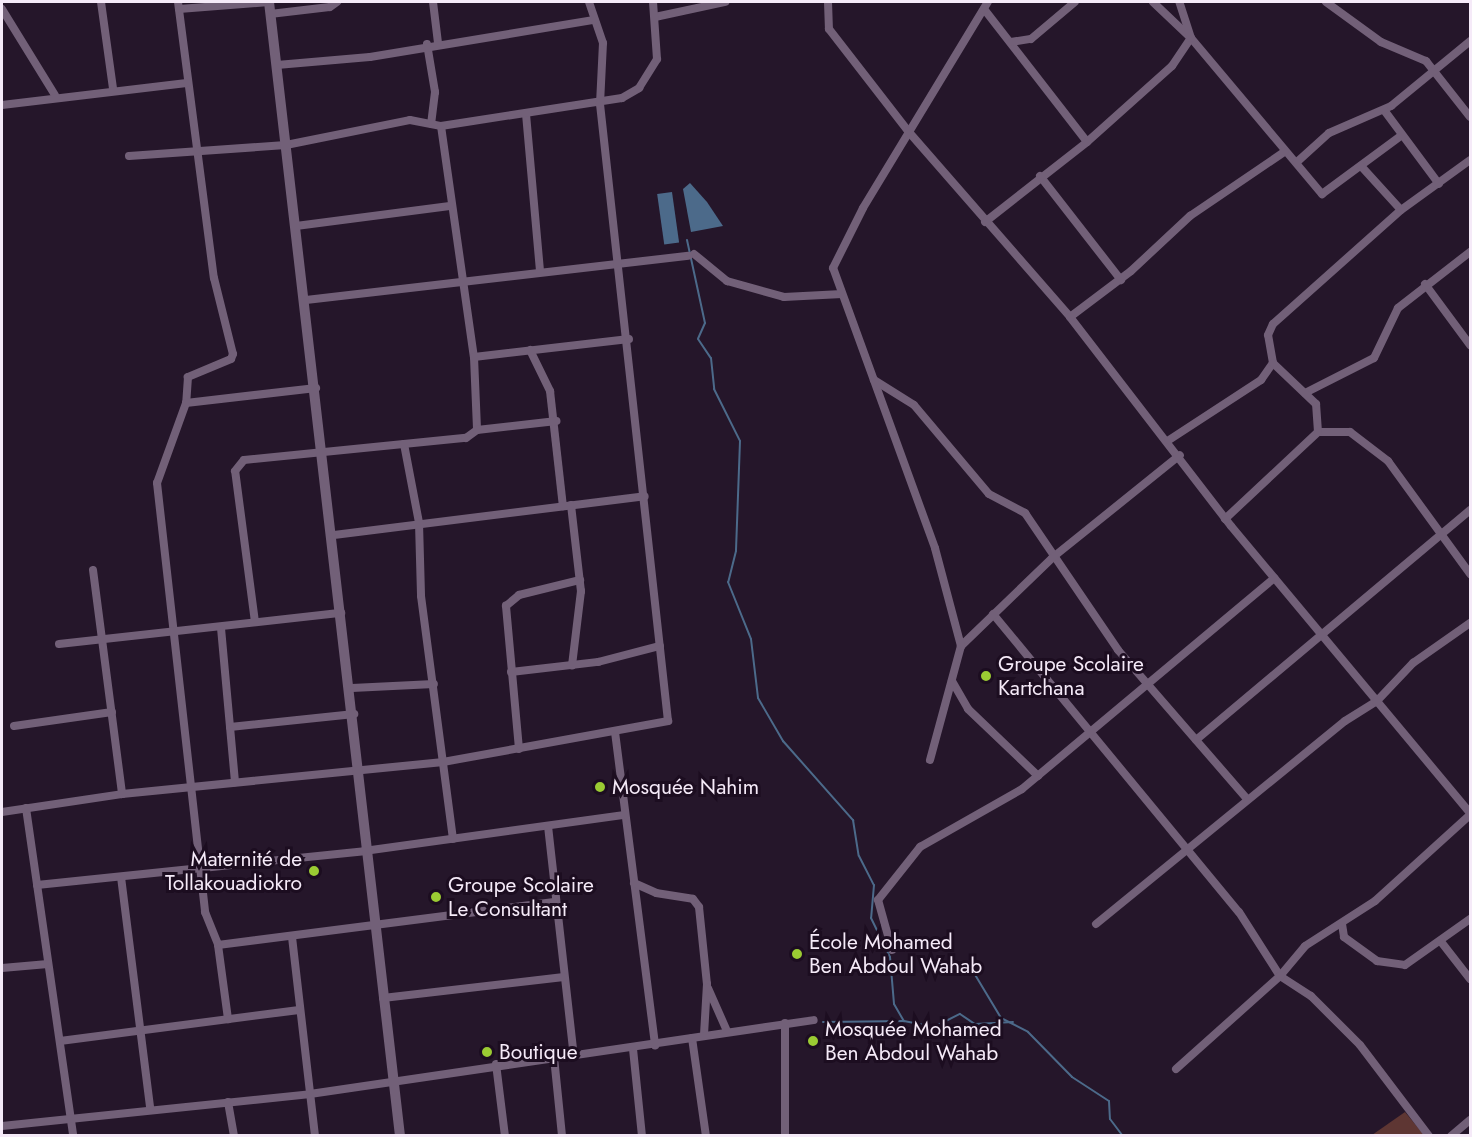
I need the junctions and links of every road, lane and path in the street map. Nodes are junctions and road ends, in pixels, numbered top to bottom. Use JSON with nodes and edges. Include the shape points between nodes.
{"nodes":[{"id":1,"x":101,"y":2,"type":"edge"},
{"id":2,"x":269,"y":2,"type":"edge"},
{"id":3,"x":337,"y":2,"type":"edge"},
{"id":4,"x":433,"y":2,"type":"edge"},
{"id":5,"x":589,"y":2,"type":"edge"},
{"id":6,"x":653,"y":2,"type":"edge"},
{"id":7,"x":725,"y":2,"type":"edge"},
{"id":8,"x":828,"y":2,"type":"edge"},
{"id":9,"x":988,"y":2,"type":"edge"},
{"id":10,"x":1075,"y":2,"type":"edge"},
{"id":11,"x":1153,"y":2,"type":"edge"},
{"id":12,"x":1179,"y":2,"type":"edge"},
{"id":13,"x":1326,"y":2,"type":"edge"},
{"id":14,"x":178,"y":5,"type":"edge"},
{"id":15,"x":2,"y":9,"type":"edge"},
{"id":16,"x":984,"y":9,"type":"junction"},
{"id":17,"x":270,"y":14,"type":"junction"},
{"id":18,"x":655,"y":17,"type":"junction"},
{"id":19,"x":594,"y":20,"type":"junction"},
{"id":20,"x":1191,"y":38,"type":"junction"},
{"id":21,"x":1470,"y":41,"type":"edge"},
{"id":22,"x":1011,"y":42,"type":"junction"},
{"id":23,"x":438,"y":43,"type":"junction"},
{"id":24,"x":427,"y":44,"type":"junction"},
{"id":25,"x":277,"y":65,"type":"junction"},
{"id":26,"x":1434,"y":69,"type":"junction"},
{"id":27,"x":187,"y":83,"type":"junction"},
{"id":28,"x":113,"y":88,"type":"junction"},
{"id":29,"x":55,"y":95,"type":"junction"},
{"id":30,"x":600,"y":104,"type":"junction"},
{"id":31,"x":2,"y":105,"type":"edge"},
{"id":32,"x":1384,"y":111,"type":"junction"},
{"id":33,"x":526,"y":114,"type":"junction"},
{"id":34,"x":1470,"y":117,"type":"edge"},
{"id":35,"x":431,"y":124,"type":"junction"},
{"id":36,"x":441,"y":126,"type":"junction"},
{"id":37,"x":908,"y":131,"type":"junction"},
{"id":38,"x":1402,"y":135,"type":"junction"},
{"id":39,"x":1088,"y":142,"type":"junction"},
{"id":40,"x":286,"y":145,"type":"junction"},
{"id":41,"x":195,"y":152,"type":"junction"},
{"id":42,"x":1284,"y":152,"type":"junction"},
{"id":43,"x":129,"y":156,"type":"dead end"},
{"id":44,"x":1470,"y":160,"type":"edge"},
{"id":45,"x":1297,"y":162,"type":"junction"},
{"id":46,"x":1361,"y":166,"type":"junction"},
{"id":47,"x":1040,"y":176,"type":"junction"},
{"id":48,"x":1440,"y":184,"type":"junction"},
{"id":49,"x":450,"y":206,"type":"junction"},
{"id":50,"x":1401,"y":210,"type":"junction"},
{"id":51,"x":985,"y":222,"type":"junction"},
{"id":52,"x":296,"y":226,"type":"junction"},
{"id":53,"x":1470,"y":252,"type":"edge"},
{"id":54,"x":618,"y":261,"type":"junction"},
{"id":55,"x":540,"y":271,"type":"junction"},
{"id":56,"x":459,"y":280,"type":"junction"},
{"id":57,"x":1121,"y":280,"type":"junction"},
{"id":58,"x":1425,"y":284,"type":"junction"},
{"id":59,"x":842,"y":294,"type":"junction"},
{"id":60,"x":306,"y":300,"type":"junction"},
{"id":61,"x":1070,"y":317,"type":"junction"},
{"id":62,"x":629,"y":339,"type":"junction"},
{"id":63,"x":1470,"y":345,"type":"edge"},
{"id":64,"x":530,"y":350,"type":"junction"},
{"id":65,"x":474,"y":357,"type":"junction"},
{"id":66,"x":1273,"y":363,"type":"junction"},
{"id":67,"x":874,"y":380,"type":"junction"},
{"id":68,"x":316,"y":388,"type":"junction"},
{"id":69,"x":1305,"y":393,"type":"junction"},
{"id":70,"x":186,"y":403,"type":"junction"},
{"id":71,"x":555,"y":421,"type":"junction"},
{"id":72,"x":477,"y":430,"type":"junction"},
{"id":73,"x":1318,"y":432,"type":"junction"},
{"id":74,"x":1168,"y":440,"type":"junction"},
{"id":75,"x":404,"y":444,"type":"junction"},
{"id":76,"x":325,"y":453,"type":"junction"},
{"id":77,"x":1180,"y":455,"type":"junction"},
{"id":78,"x":645,"y":496,"type":"junction"},
{"id":79,"x":567,"y":506,"type":"junction"},
{"id":80,"x":1470,"y":510,"type":"edge"},
{"id":81,"x":1225,"y":519,"type":"junction"},
{"id":82,"x":419,"y":523,"type":"junction"},
{"id":83,"x":334,"y":535,"type":"junction"},
{"id":84,"x":1439,"y":537,"type":"junction"},
{"id":85,"x":1052,"y":558,"type":"junction"},
{"id":86,"x":93,"y":570,"type":"dead end"},
{"id":87,"x":1470,"y":574,"type":"edge"},
{"id":88,"x":1274,"y":578,"type":"junction"},
{"id":89,"x":580,"y":580,"type":"junction"},
{"id":90,"x":341,"y":614,"type":"junction"},
{"id":91,"x":993,"y":614,"type":"junction"},
{"id":92,"x":255,"y":622,"type":"junction"},
{"id":93,"x":1470,"y":623,"type":"edge"},
{"id":94,"x":221,"y":628,"type":"junction"},
{"id":95,"x":172,"y":634,"type":"junction"},
{"id":96,"x":1322,"y":635,"type":"junction"},
{"id":97,"x":103,"y":643,"type":"junction"},
{"id":98,"x":59,"y":644,"type":"dead end"},
{"id":99,"x":660,"y":646,"type":"junction"},
{"id":100,"x":961,"y":646,"type":"junction"},
{"id":101,"x":572,"y":665,"type":"junction"},
{"id":102,"x":511,"y":672,"type":"junction"},
{"id":103,"x":952,"y":681,"type":"junction"},
{"id":104,"x":1150,"y":683,"type":"junction"},
{"id":105,"x":434,"y":684,"type":"junction"},
{"id":106,"x":352,"y":688,"type":"junction"},
{"id":107,"x":1376,"y":702,"type":"junction"},
{"id":108,"x":112,"y":712,"type":"junction"},
{"id":109,"x":355,"y":714,"type":"junction"},
{"id":110,"x":14,"y":726,"type":"dead end"},
{"id":111,"x":230,"y":727,"type":"junction"},
{"id":112,"x":615,"y":732,"type":"junction"},
{"id":113,"x":1090,"y":734,"type":"junction"},
{"id":114,"x":1196,"y":740,"type":"junction"},
{"id":115,"x":519,"y":749,"type":"junction"},
{"id":116,"x":930,"y":760,"type":"dead end"},
{"id":117,"x":443,"y":762,"type":"junction"},
{"id":118,"x":356,"y":769,"type":"junction"},
{"id":119,"x":1038,"y":776,"type":"junction"},
{"id":120,"x":235,"y":782,"type":"junction"},
{"id":121,"x":193,"y":786,"type":"junction"},
{"id":122,"x":122,"y":794,"type":"junction"},
{"id":123,"x":1246,"y":799,"type":"junction"},
{"id":124,"x":26,"y":808,"type":"junction"},
{"id":125,"x":2,"y":812,"type":"edge"},
{"id":126,"x":1470,"y":814,"type":"edge"},
{"id":127,"x":625,"y":815,"type":"junction"},
{"id":128,"x":548,"y":826,"type":"junction"},
{"id":129,"x":453,"y":838,"type":"junction"},
{"id":130,"x":1187,"y":849,"type":"junction"},
{"id":131,"x":364,"y":851,"type":"junction"},
{"id":132,"x":203,"y":867,"type":"junction"},
{"id":133,"x":121,"y":877,"type":"junction"},
{"id":134,"x":634,"y":882,"type":"junction"},
{"id":135,"x":37,"y":885,"type":"junction"},
{"id":136,"x":554,"y":902,"type":"junction"},
{"id":137,"x":1470,"y":919,"type":"edge"},
{"id":138,"x":373,"y":924,"type":"junction"},
{"id":139,"x":1096,"y":924,"type":"dead end"},
{"id":140,"x":1342,"y":924,"type":"junction"},
{"id":141,"x":292,"y":937,"type":"junction"},
{"id":142,"x":1442,"y":943,"type":"junction"},
{"id":143,"x":218,"y":945,"type":"junction"},
{"id":144,"x":892,"y":950,"type":"dead end"},
{"id":145,"x":48,"y":964,"type":"junction"},
{"id":146,"x":2,"y":968,"type":"edge"},
{"id":147,"x":1280,"y":976,"type":"junction"},
{"id":148,"x":564,"y":977,"type":"junction"},
{"id":149,"x":1470,"y":979,"type":"edge"},
{"id":150,"x":706,"y":984,"type":"junction"},
{"id":151,"x":383,"y":998,"type":"junction"},
{"id":152,"x":299,"y":1010,"type":"junction"},
{"id":153,"x":228,"y":1019,"type":"junction"},
{"id":154,"x":814,"y":1020,"type":"dead end"},
{"id":155,"x":785,"y":1023,"type":"junction"},
{"id":156,"x":140,"y":1029,"type":"junction"},
{"id":157,"x":727,"y":1031,"type":"junction"},
{"id":158,"x":704,"y":1035,"type":"junction"},
{"id":159,"x":692,"y":1038,"type":"junction"},
{"id":160,"x":60,"y":1041,"type":"junction"},
{"id":161,"x":655,"y":1045,"type":"junction"},
{"id":162,"x":633,"y":1049,"type":"junction"},
{"id":163,"x":574,"y":1056,"type":"junction"},
{"id":164,"x":554,"y":1057,"type":"junction"},
{"id":165,"x":496,"y":1064,"type":"junction"},
{"id":166,"x":1176,"y":1069,"type":"dead end"},
{"id":167,"x":393,"y":1082,"type":"junction"},
{"id":168,"x":310,"y":1094,"type":"junction"},
{"id":169,"x":228,"y":1102,"type":"junction"},
{"id":170,"x":150,"y":1107,"type":"junction"},
{"id":171,"x":70,"y":1118,"type":"junction"},
{"id":172,"x":1470,"y":1120,"type":"edge"},
{"id":173,"x":2,"y":1126,"type":"edge"},
{"id":174,"x":73,"y":1136,"type":"edge"},
{"id":175,"x":234,"y":1136,"type":"edge"},
{"id":176,"x":315,"y":1136,"type":"edge"},
{"id":177,"x":400,"y":1136,"type":"edge"},
{"id":178,"x":505,"y":1136,"type":"edge"},
{"id":179,"x":562,"y":1136,"type":"edge"},
{"id":180,"x":642,"y":1136,"type":"edge"},
{"id":181,"x":706,"y":1136,"type":"edge"},
{"id":182,"x":785,"y":1136,"type":"edge"},
{"id":183,"x":1429,"y":1136,"type":"edge"},
{"id":184,"x":1451,"y":1136,"type":"edge"}],
"edges":[{"from":1,"to":28,"type":"street"},
{"from":2,"to":14,"type":"street"},
{"from":2,"to":17,"type":"street"},
{"from":3,"to":17,"type":"street","via":[[330,7]]},
{"from":4,"to":23,"type":"street"},
{"from":5,"to":19,"type":"street"},
{"from":6,"to":18,"type":"street"},
{"from":7,"to":18,"type":"street"},
{"from":8,"to":37,"type":"street","via":[[829,29]]},
{"from":9,"to":16,"type":"street"},
{"from":10,"to":22,"type":"street","via":[[1031,39]]},
{"from":11,"to":20,"type":"street"},
{"from":12,"to":20,"type":"street"},
{"from":13,"to":26,"type":"street","via":[[1381,42]]},
{"from":14,"to":27,"type":"street"},
{"from":15,"to":29,"type":"street"},
{"from":16,"to":22,"type":"street"},
{"from":16,"to":37,"type":"street"},
{"from":17,"to":25,"type":"street"},
{"from":18,"to":30,"type":"street","via":[[658,50],[653,67],[631,95]]},
{"from":19,"to":23,"type":"street"},
{"from":19,"to":30,"type":"street","via":[[603,43]]},
{"from":20,"to":39,"type":"street","via":[[1172,66]]},
{"from":20,"to":42,"type":"street"},
{"from":21,"to":26,"type":"street"},
{"from":22,"to":39,"type":"street"},
{"from":23,"to":24,"type":"street"},
{"from":24,"to":25,"type":"street","via":[[370,57]]},
{"from":24,"to":35,"type":"street","via":[[435,92]]},
{"from":25,"to":40,"type":"street"},
{"from":26,"to":32,"type":"street"},
{"from":26,"to":34,"type":"street"},
{"from":27,"to":28,"type":"street"},
{"from":27,"to":41,"type":"street"},
{"from":28,"to":29,"type":"street"},
{"from":29,"to":31,"type":"street"},
{"from":30,"to":33,"type":"street"},
{"from":30,"to":54,"type":"street"},
{"from":32,"to":38,"type":"street"},
{"from":32,"to":45,"type":"street","via":[[1329,133]]},
{"from":33,"to":36,"type":"street"},
{"from":33,"to":55,"type":"street"},
{"from":35,"to":36,"type":"street"},
{"from":35,"to":40,"type":"street","via":[[410,120]]},
{"from":36,"to":49,"type":"street"},
{"from":37,"to":51,"type":"street"},
{"from":37,"to":59,"type":"street","via":[[833,268]]},
{"from":38,"to":46,"type":"street"},
{"from":38,"to":48,"type":"street"},
{"from":39,"to":47,"type":"street"},
{"from":40,"to":41,"type":"street"},
{"from":40,"to":52,"type":"street"},
{"from":41,"to":43,"type":"street"},
{"from":41,"to":70,"type":"street","via":[[218,303],[232,354],[224,363],[189,375]]},
{"from":42,"to":45,"type":"street"},
{"from":42,"to":57,"type":"street","via":[[1191,216]]},
{"from":44,"to":48,"type":"street"},
{"from":45,"to":46,"type":"street","via":[[1322,194]]},
{"from":46,"to":50,"type":"street"},
{"from":47,"to":51,"type":"street"},
{"from":47,"to":57,"type":"street"},
{"from":48,"to":50,"type":"street"},
{"from":49,"to":52,"type":"street"},
{"from":49,"to":56,"type":"street"},
{"from":50,"to":66,"type":"street","via":[[1273,324],[1268,335]]},
{"from":51,"to":61,"type":"street"},
{"from":52,"to":60,"type":"street"},
{"from":53,"to":58,"type":"street"},
{"from":54,"to":55,"type":"street"},
{"from":54,"to":59,"type":"street","via":[[691,255],[727,281],[784,297]]},
{"from":54,"to":62,"type":"street"},
{"from":55,"to":56,"type":"street"},
{"from":56,"to":60,"type":"street"},
{"from":56,"to":65,"type":"street"},
{"from":57,"to":61,"type":"street"},
{"from":58,"to":63,"type":"street"},
{"from":58,"to":69,"type":"street","via":[[1398,308],[1382,350],[1374,358]]},
{"from":59,"to":67,"type":"street"},
{"from":60,"to":68,"type":"street"},
{"from":61,"to":74,"type":"street"},
{"from":62,"to":64,"type":"street"},
{"from":62,"to":78,"type":"street"},
{"from":64,"to":65,"type":"street"},
{"from":64,"to":71,"type":"street","via":[[550,392]]},
{"from":65,"to":72,"type":"street"},
{"from":66,"to":69,"type":"street"},
{"from":66,"to":74,"type":"street","via":[[1261,380]]},
{"from":67,"to":85,"type":"street","via":[[914,405],[989,494],[1025,513]]},
{"from":67,"to":100,"type":"street","via":[[935,548]]},
{"from":68,"to":70,"type":"street"},
{"from":68,"to":76,"type":"street"},
{"from":69,"to":73,"type":"street","via":[[1321,415]]},
{"from":70,"to":95,"type":"street","via":[[157,483]]},
{"from":71,"to":72,"type":"street"},
{"from":71,"to":79,"type":"street"},
{"from":72,"to":75,"type":"street","via":[[466,438]]},
{"from":73,"to":81,"type":"street"},
{"from":73,"to":84,"type":"street","via":[[1350,432],[1365,440],[1388,461]]},
{"from":74,"to":77,"type":"street"},
{"from":75,"to":76,"type":"street"},
{"from":75,"to":82,"type":"street"},
{"from":76,"to":83,"type":"street"},
{"from":76,"to":92,"type":"street","via":[[238,464]]},
{"from":77,"to":81,"type":"street"},
{"from":77,"to":85,"type":"street"},
{"from":78,"to":79,"type":"street"},
{"from":78,"to":99,"type":"street"},
{"from":79,"to":82,"type":"street"},
{"from":79,"to":89,"type":"street"},
{"from":80,"to":84,"type":"street"},
{"from":81,"to":88,"type":"street"},
{"from":82,"to":83,"type":"street"},
{"from":82,"to":105,"type":"street","via":[[421,596]]},
{"from":83,"to":90,"type":"street"},
{"from":84,"to":87,"type":"street"},
{"from":84,"to":96,"type":"street"},
{"from":85,"to":91,"type":"street"},
{"from":85,"to":104,"type":"street","via":[[1118,650]]},
{"from":86,"to":97,"type":"street"},
{"from":88,"to":96,"type":"street"},
{"from":88,"to":104,"type":"street"},
{"from":89,"to":101,"type":"street"},
{"from":89,"to":102,"type":"street","via":[[519,595],[506,606]]},
{"from":90,"to":92,"type":"street"},
{"from":90,"to":106,"type":"street"},
{"from":91,"to":100,"type":"street"},
{"from":91,"to":113,"type":"street"},
{"from":92,"to":94,"type":"street"},
{"from":93,"to":107,"type":"street","via":[[1413,663]]},
{"from":94,"to":95,"type":"street"},
{"from":94,"to":111,"type":"street"},
{"from":95,"to":97,"type":"street"},
{"from":95,"to":121,"type":"street"},
{"from":96,"to":107,"type":"street"},
{"from":96,"to":114,"type":"street","via":[[1271,671]]},
{"from":97,"to":98,"type":"street"},
{"from":97,"to":108,"type":"street"},
{"from":99,"to":101,"type":"street"},
{"from":99,"to":112,"type":"street","via":[[668,721]]},
{"from":100,"to":103,"type":"street"},
{"from":101,"to":102,"type":"street"},
{"from":102,"to":115,"type":"street"},
{"from":103,"to":116,"type":"street"},
{"from":103,"to":119,"type":"street","via":[[968,709]]},
{"from":104,"to":113,"type":"street"},
{"from":104,"to":114,"type":"street"},
{"from":105,"to":106,"type":"street"},
{"from":105,"to":117,"type":"street"},
{"from":106,"to":109,"type":"street"},
{"from":107,"to":123,"type":"street"},
{"from":107,"to":126,"type":"street"},
{"from":108,"to":110,"type":"street"},
{"from":108,"to":122,"type":"street"},
{"from":109,"to":111,"type":"street"},
{"from":109,"to":118,"type":"street"},
{"from":111,"to":120,"type":"street"},
{"from":112,"to":115,"type":"street"},
{"from":112,"to":127,"type":"street"},
{"from":113,"to":119,"type":"street"},
{"from":113,"to":130,"type":"street"},
{"from":114,"to":123,"type":"street"},
{"from":115,"to":117,"type":"street"},
{"from":117,"to":118,"type":"street"},
{"from":117,"to":129,"type":"street"},
{"from":118,"to":120,"type":"street"},
{"from":118,"to":131,"type":"street"},
{"from":119,"to":144,"type":"street","via":[[920,847],[878,900]]},
{"from":120,"to":121,"type":"street"},
{"from":121,"to":122,"type":"street"},
{"from":121,"to":132,"type":"street"},
{"from":122,"to":124,"type":"street"},
{"from":123,"to":130,"type":"street"},
{"from":124,"to":125,"type":"street"},
{"from":124,"to":135,"type":"street"},
{"from":126,"to":140,"type":"street"},
{"from":127,"to":128,"type":"street"},
{"from":127,"to":134,"type":"street"},
{"from":128,"to":129,"type":"street"},
{"from":128,"to":136,"type":"street"},
{"from":129,"to":131,"type":"street"},
{"from":130,"to":139,"type":"street"},
{"from":130,"to":147,"type":"street","via":[[1239,912]]},
{"from":131,"to":132,"type":"street"},
{"from":131,"to":138,"type":"street"},
{"from":132,"to":133,"type":"street"},
{"from":132,"to":143,"type":"street","via":[[205,912]]},
{"from":133,"to":135,"type":"street"},
{"from":133,"to":156,"type":"street"},
{"from":134,"to":150,"type":"street","via":[[656,893],[693,899],[699,907]]},
{"from":134,"to":161,"type":"street"},
{"from":135,"to":145,"type":"street"},
{"from":136,"to":138,"type":"street"},
{"from":136,"to":148,"type":"street"},
{"from":137,"to":142,"type":"street"},
{"from":138,"to":141,"type":"street"},
{"from":138,"to":151,"type":"street"},
{"from":140,"to":142,"type":"street","via":[[1349,942],[1387,964],[1405,965]]},
{"from":140,"to":147,"type":"street","via":[[1305,946]]},
{"from":141,"to":143,"type":"street"},
{"from":141,"to":152,"type":"street"},
{"from":142,"to":149,"type":"street"},
{"from":143,"to":153,"type":"street"},
{"from":145,"to":146,"type":"street"},
{"from":145,"to":160,"type":"street"},
{"from":147,"to":166,"type":"street"},
{"from":147,"to":183,"type":"street","via":[[1311,996],[1360,1045]]},
{"from":148,"to":151,"type":"street"},
{"from":148,"to":163,"type":"street"},
{"from":150,"to":157,"type":"street"},
{"from":150,"to":158,"type":"street"},
{"from":151,"to":167,"type":"street"},
{"from":152,"to":153,"type":"street"},
{"from":152,"to":168,"type":"street"},
{"from":153,"to":156,"type":"street"},
{"from":154,"to":155,"type":"street"},
{"from":155,"to":157,"type":"street"},
{"from":155,"to":182,"type":"street"},
{"from":156,"to":160,"type":"street"},
{"from":156,"to":170,"type":"street"},
{"from":157,"to":158,"type":"street"},
{"from":158,"to":159,"type":"street"},
{"from":159,"to":161,"type":"street"},
{"from":159,"to":181,"type":"street"},
{"from":160,"to":171,"type":"street"},
{"from":161,"to":162,"type":"street"},
{"from":162,"to":163,"type":"street"},
{"from":162,"to":180,"type":"street"},
{"from":163,"to":164,"type":"street"},
{"from":164,"to":165,"type":"street"},
{"from":164,"to":179,"type":"street"},
{"from":165,"to":167,"type":"street"},
{"from":165,"to":178,"type":"street"},
{"from":167,"to":168,"type":"street"},
{"from":167,"to":177,"type":"street"},
{"from":168,"to":169,"type":"street"},
{"from":168,"to":176,"type":"street"},
{"from":169,"to":170,"type":"street"},
{"from":169,"to":175,"type":"street"},
{"from":170,"to":171,"type":"street"},
{"from":171,"to":173,"type":"street"},
{"from":171,"to":174,"type":"street"},
{"from":172,"to":184,"type":"street"}]}
